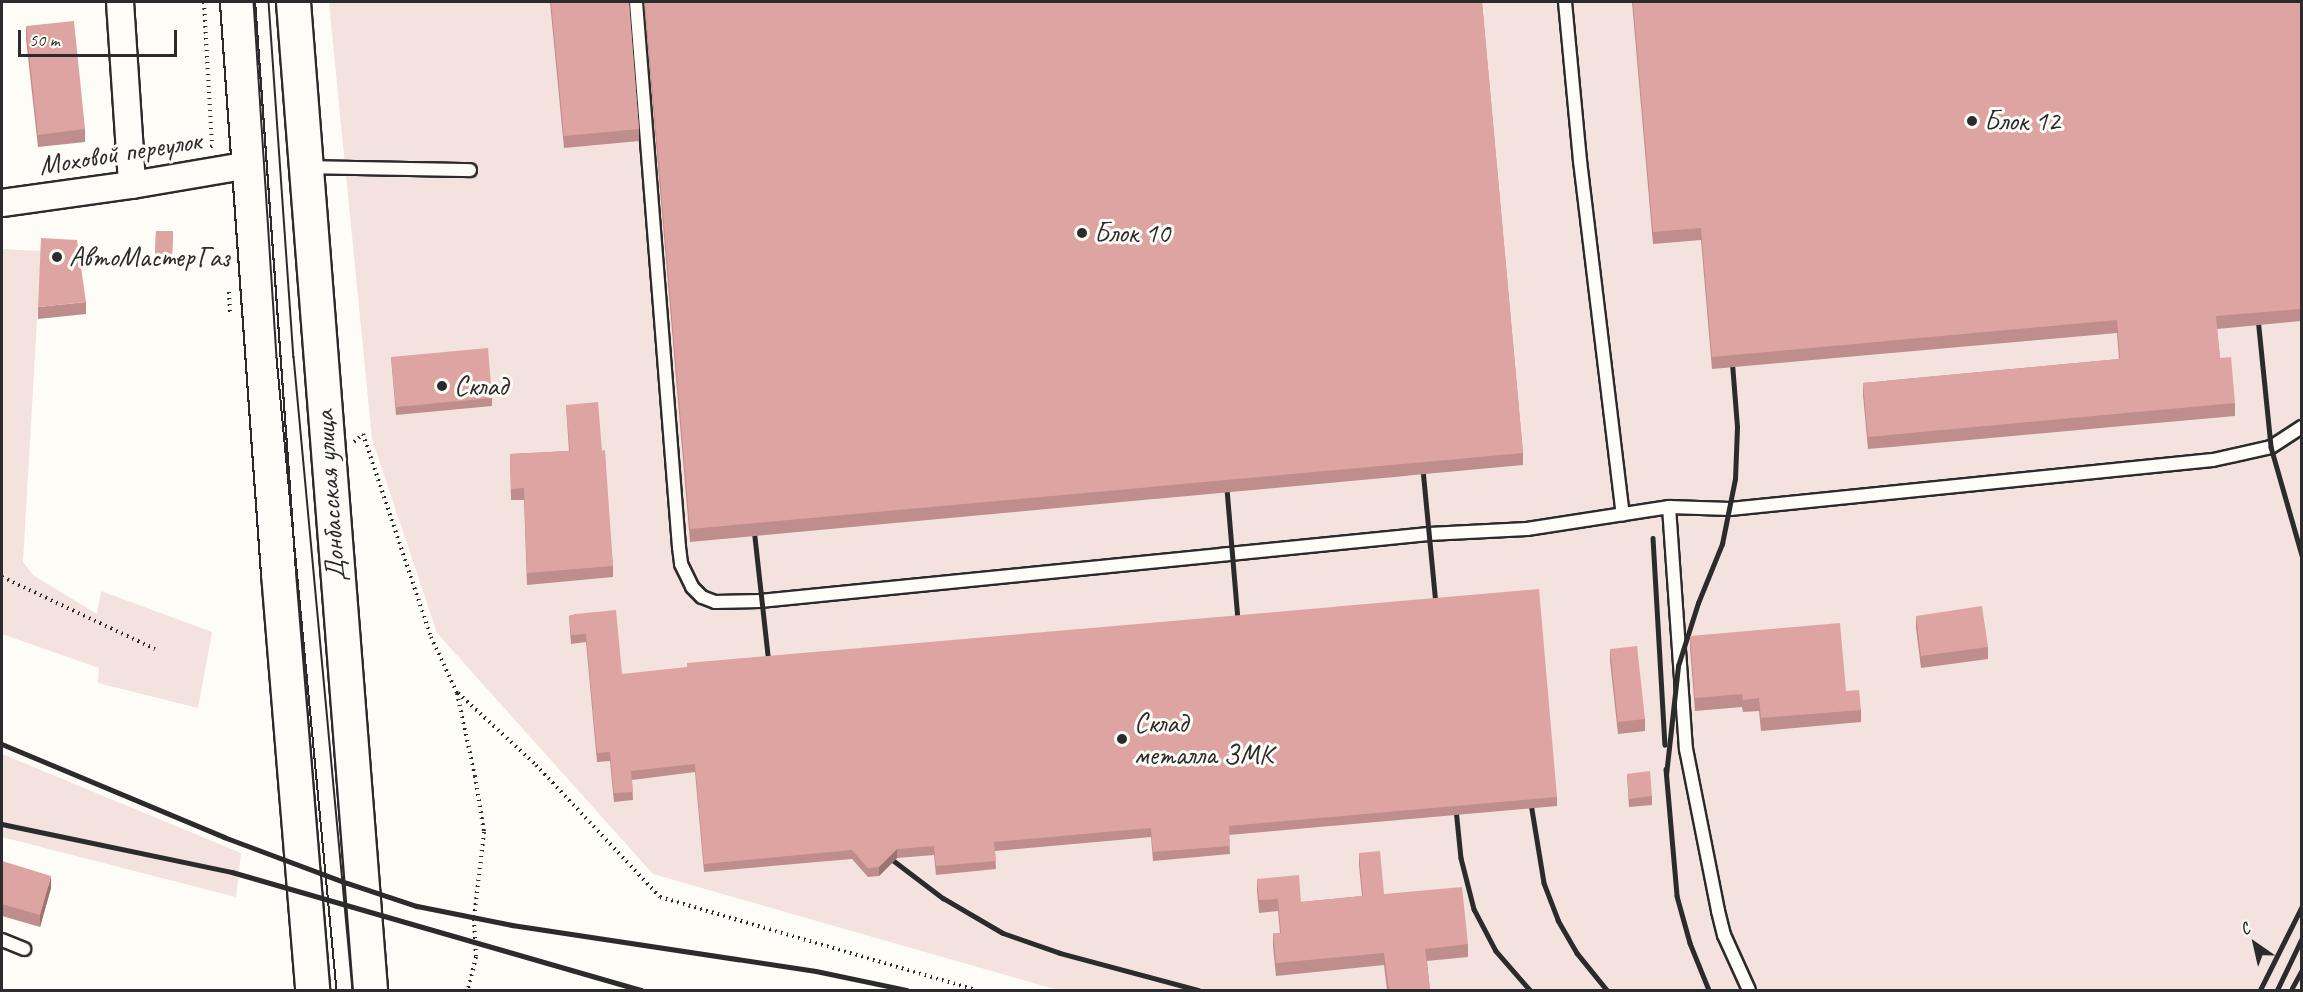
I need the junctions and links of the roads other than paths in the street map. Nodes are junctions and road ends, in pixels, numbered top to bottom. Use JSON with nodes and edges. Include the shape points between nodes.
{"nodes":[{"id":1,"x":120,"y":2,"type":"edge"},
{"id":2,"x":237,"y":2,"type":"edge"},
{"id":3,"x":293,"y":2,"type":"edge"},
{"id":4,"x":636,"y":2,"type":"edge"},
{"id":5,"x":1565,"y":2,"type":"edge"},
{"id":6,"x":249,"y":165,"type":"junction"},
{"id":7,"x":307,"y":167,"type":"junction"},
{"id":8,"x":470,"y":170,"type":"dead end"},
{"id":9,"x":132,"y":185,"type":"junction"},
{"id":10,"x":2,"y":203,"type":"edge"},
{"id":11,"x":2301,"y":427,"type":"edge"},
{"id":12,"x":1669,"y":507,"type":"junction"},
{"id":13,"x":1623,"y":514,"type":"junction"},
{"id":14,"x":2,"y":940,"type":"edge"},
{"id":15,"x":24,"y":949,"type":"dead end"},
{"id":16,"x":312,"y":990,"type":"edge"},
{"id":17,"x":370,"y":990,"type":"edge"},
{"id":18,"x":1749,"y":990,"type":"edge"}],
"edges":[{"from":1,"to":9,"type":"street"},
{"from":2,"to":6,"type":"main road","name":"Донбасская улица"},
{"from":3,"to":7,"type":"main road","name":"Донбасская улица"},
{"from":4,"to":13,"type":"lane","via":[[679,547],[685,575],[702,597],[715,602],[760,601],[1417,536],[1527,529]]},
{"from":5,"to":13,"type":"lane"},
{"from":6,"to":9,"type":"street","name":"Моховой переулок"},
{"from":6,"to":16,"type":"main road","name":"Донбасская улица"},
{"from":7,"to":8,"type":"lane"},
{"from":7,"to":17,"type":"main road","name":"Донбасская улица"},
{"from":9,"to":10,"type":"street","name":"Моховой переулок"},
{"from":11,"to":12,"type":"lane","via":[[2271,447],[2213,460],[1730,509]]},
{"from":12,"to":13,"type":"lane"},
{"from":12,"to":18,"type":"lane","via":[[1688,760],[1720,919]]},
{"from":14,"to":15,"type":"lane"}]}
